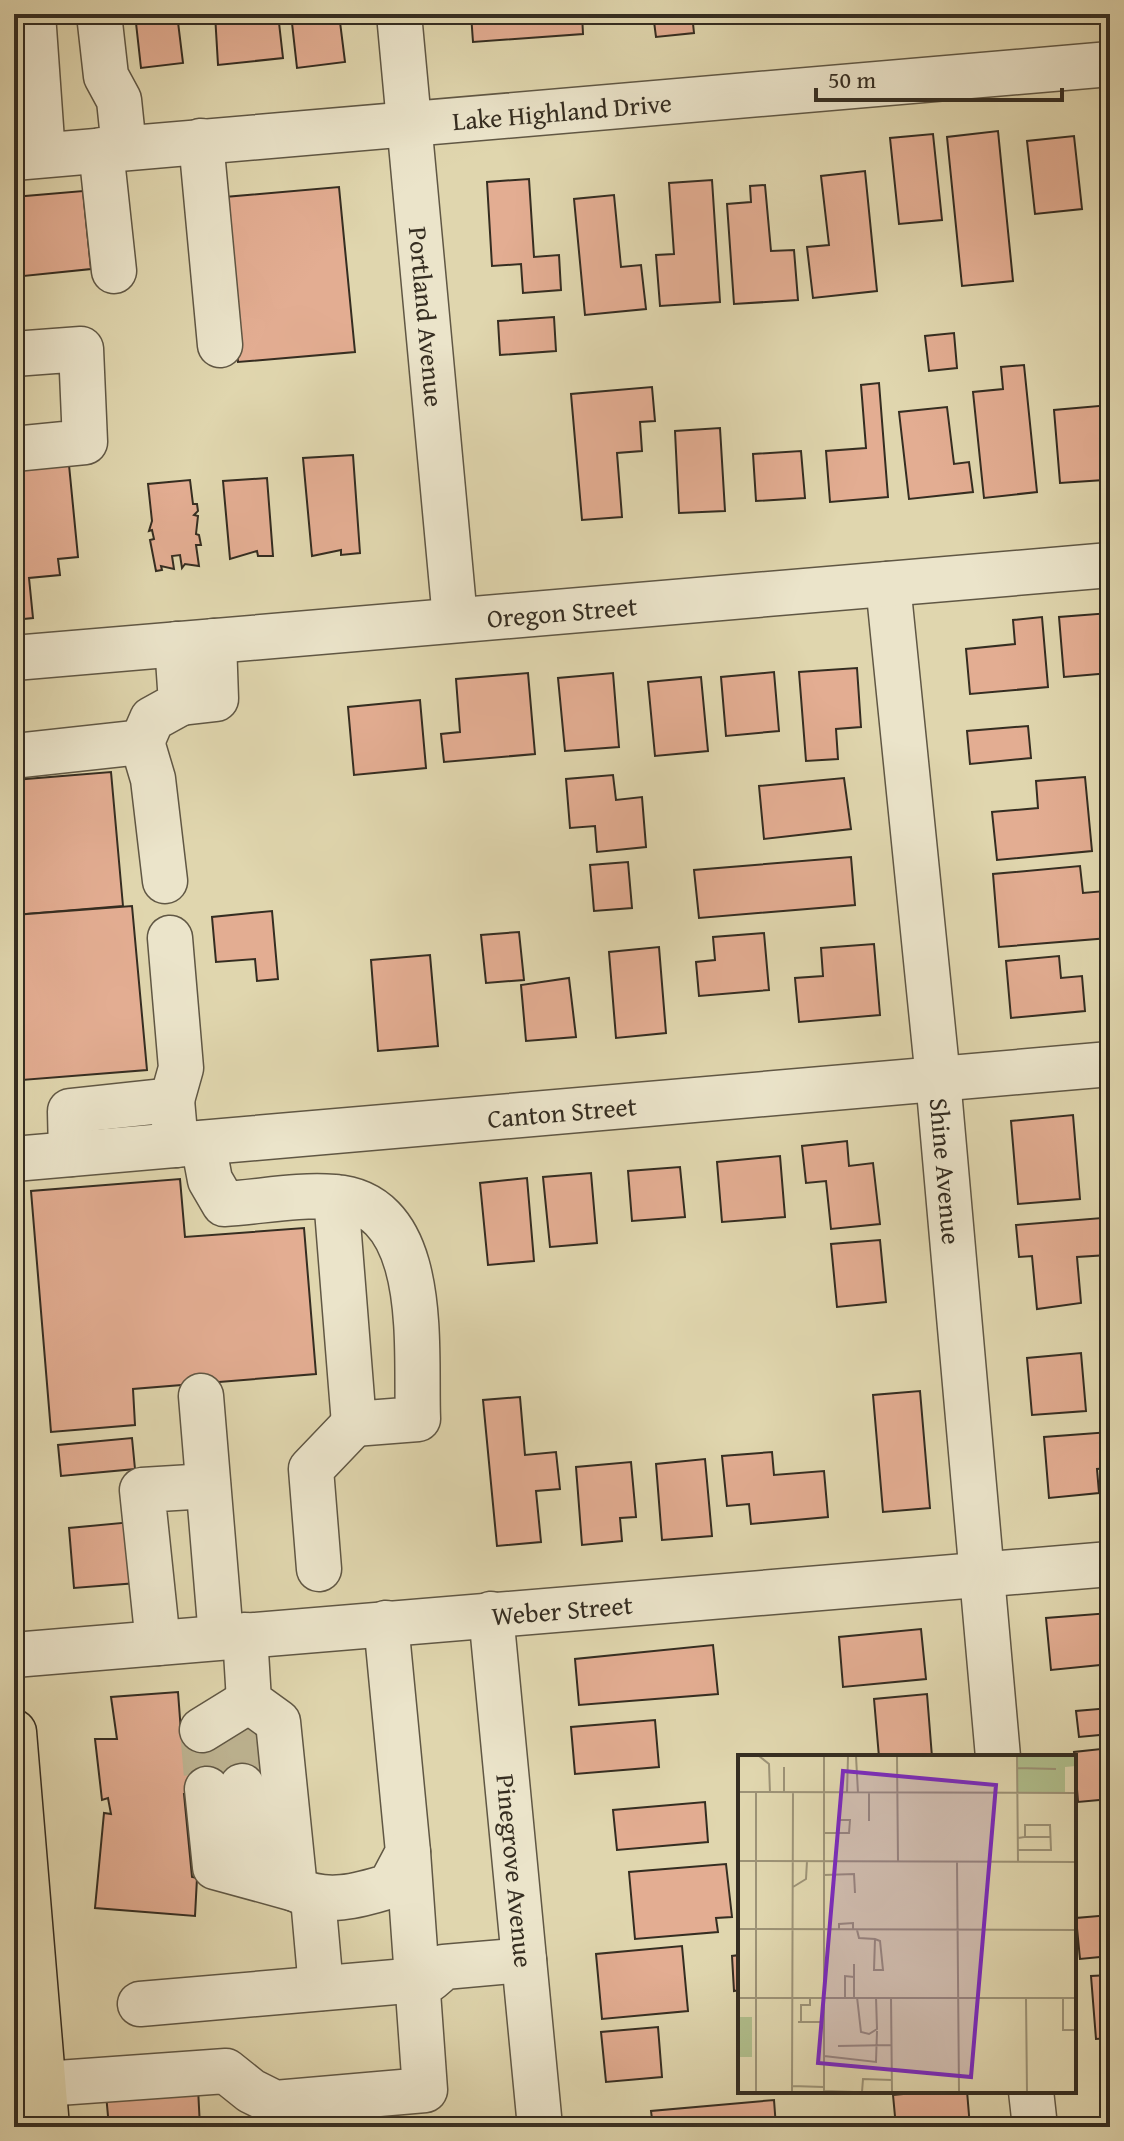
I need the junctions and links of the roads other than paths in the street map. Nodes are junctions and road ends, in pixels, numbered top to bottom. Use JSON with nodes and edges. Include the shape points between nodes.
{"nodes":[{"id":1,"x":33,"y":14,"type":"edge"},
{"id":2,"x":99,"y":14,"type":"edge"},
{"id":3,"x":399,"y":14,"type":"edge"},
{"id":4,"x":1110,"y":64,"type":"edge"},
{"id":5,"x":409,"y":123,"type":"junction"},
{"id":6,"x":201,"y":141,"type":"junction"},
{"id":7,"x":112,"y":149,"type":"junction"},
{"id":8,"x":29,"y":156,"type":"edge"},
{"id":9,"x":114,"y":271,"type":"dead end"},
{"id":10,"x":220,"y":345,"type":"dead end"},
{"id":11,"x":14,"y":354,"type":"edge"},
{"id":12,"x":14,"y":449,"type":"edge"},
{"id":13,"x":1110,"y":565,"type":"edge"},
{"id":14,"x":888,"y":584,"type":"junction"},
{"id":15,"x":455,"y":619,"type":"junction"},
{"id":16,"x":195,"y":642,"type":"junction"},
{"id":17,"x":14,"y":658,"type":"edge"},
{"id":18,"x":142,"y":742,"type":"junction"},
{"id":19,"x":14,"y":756,"type":"edge"},
{"id":20,"x":165,"y":881,"type":"dead end"},
{"id":21,"x":170,"y":938,"type":"dead end"},
{"id":22,"x":1110,"y":1064,"type":"edge"},
{"id":23,"x":938,"y":1079,"type":"junction"},
{"id":24,"x":172,"y":1100,"type":"junction"},
{"id":25,"x":189,"y":1144,"type":"junction"},
{"id":26,"x":71,"y":1154,"type":"junction"},
{"id":27,"x":14,"y":1159,"type":"edge"},
{"id":28,"x":336,"y":1197,"type":"junction"},
{"id":29,"x":201,"y":1396,"type":"dead end"},
{"id":30,"x":354,"y":1424,"type":"junction"},
{"id":31,"x":208,"y":1486,"type":"junction"},
{"id":32,"x":1110,"y":1564,"type":"edge"},
{"id":33,"x":319,"y":1569,"type":"dead end"},
{"id":34,"x":980,"y":1575,"type":"junction"},
{"id":35,"x":491,"y":1614,"type":"junction"},
{"id":36,"x":386,"y":1623,"type":"junction"},
{"id":37,"x":233,"y":1636,"type":"junction"},
{"id":38,"x":158,"y":1643,"type":"junction"},
{"id":39,"x":14,"y":1655,"type":"edge"},
{"id":40,"x":14,"y":1732,"type":"edge"},
{"id":41,"x":998,"y":1755,"type":"edge"},
{"id":42,"x":233,"y":1787,"type":"tunnel mouth"},
{"id":43,"x":18,"y":1834,"type":"edge"},
{"id":44,"x":408,"y":1852,"type":"junction"},
{"id":45,"x":304,"y":1894,"type":"junction"},
{"id":46,"x":526,"y":1974,"type":"junction"},
{"id":47,"x":425,"y":1980,"type":"junction"},
{"id":48,"x":321,"y":1988,"type":"junction"},
{"id":49,"x":140,"y":2004,"type":"dead end"},
{"id":50,"x":44,"y":2084,"type":"junction"},
{"id":51,"x":1031,"y":2093,"type":"edge"},
{"id":52,"x":47,"y":2127,"type":"edge"},
{"id":53,"x":540,"y":2127,"type":"edge"},
{"id":54,"x":1035,"y":2127,"type":"edge"}],
"edges":[{"from":1,"to":8,"type":"street"},
{"from":2,"to":7,"type":"street","via":[[106,76],[119,100]]},
{"from":3,"to":5,"type":"street","name":"Portland Avenue"},
{"from":4,"to":5,"type":"street","name":"Lake Highland Drive"},
{"from":5,"to":6,"type":"street","name":"Lake Highland Drive"},
{"from":5,"to":15,"type":"street","name":"Portland Avenue"},
{"from":6,"to":7,"type":"street","name":"Lake Highland Drive"},
{"from":6,"to":10,"type":"street"},
{"from":7,"to":8,"type":"street","name":"Lake Highland Drive"},
{"from":7,"to":9,"type":"street"},
{"from":11,"to":12,"type":"street","via":[[81,349],[85,442]]},
{"from":13,"to":14,"type":"street","name":"Oregon Street"},
{"from":14,"to":15,"type":"street","name":"Oregon Street"},
{"from":14,"to":23,"type":"street","name":"Shine Avenue"},
{"from":15,"to":16,"type":"street","name":"Oregon Street"},
{"from":16,"to":17,"type":"street","name":"Oregon Street"},
{"from":16,"to":18,"type":"street","via":[[181,703],[152,719]]},
{"from":18,"to":19,"type":"street"},
{"from":18,"to":20,"type":"street","via":[[153,779]]},
{"from":21,"to":24,"type":"street","via":[[181,1068]]},
{"from":22,"to":23,"type":"street","name":"Canton Street"},
{"from":23,"to":25,"type":"street","name":"Canton Street"},
{"from":23,"to":34,"type":"street","name":"Shine Avenue"},
{"from":24,"to":25,"type":"street"},
{"from":24,"to":26,"type":"street","via":[[70,1111]]},
{"from":25,"to":26,"type":"street","name":"Canton Street"},
{"from":25,"to":28,"type":"street","via":[[224,1204]]},
{"from":26,"to":27,"type":"street","name":"Canton Street"},
{"from":28,"to":30,"type":"street"},
{"from":28,"to":30,"type":"street","via":[[376,1211],[403,1246],[413,1286],[418,1419]]},
{"from":29,"to":31,"type":"street"},
{"from":30,"to":33,"type":"street","via":[[311,1469]]},
{"from":31,"to":37,"type":"street"},
{"from":31,"to":38,"type":"street","via":[[142,1490]]},
{"from":32,"to":34,"type":"street","name":"Weber Street"},
{"from":34,"to":35,"type":"street","name":"Weber Street"},
{"from":34,"to":41,"type":"street","name":"Shine Avenue"},
{"from":35,"to":36,"type":"street","name":"Weber Street"},
{"from":35,"to":46,"type":"street","name":"Pinegrove Avenue"},
{"from":36,"to":37,"type":"street","name":"Weber Street"},
{"from":36,"to":44,"type":"street"},
{"from":37,"to":38,"type":"street","name":"Weber Street"},
{"from":37,"to":45,"type":"street","via":[[232,1723],[278,1722]]},
{"from":38,"to":39,"type":"street","name":"Weber Street"},
{"from":40,"to":43,"type":"main road"},
{"from":42,"to":45,"type":"street","via":[[215,1867]]},
{"from":43,"to":50,"type":"main road"},
{"from":44,"to":45,"type":"street","via":[[390,1886],[358,1896]]},
{"from":44,"to":47,"type":"street"},
{"from":45,"to":48,"type":"street"},
{"from":46,"to":47,"type":"street","via":[[451,1994]]},
{"from":46,"to":53,"type":"street","name":"Pinegrove Avenue"},
{"from":47,"to":48,"type":"street"},
{"from":47,"to":50,"type":"street","via":[[425,2090],[275,2103],[226,2071]]},
{"from":48,"to":49,"type":"street"},
{"from":50,"to":52,"type":"main road"},
{"from":51,"to":54,"type":"street"}]}
